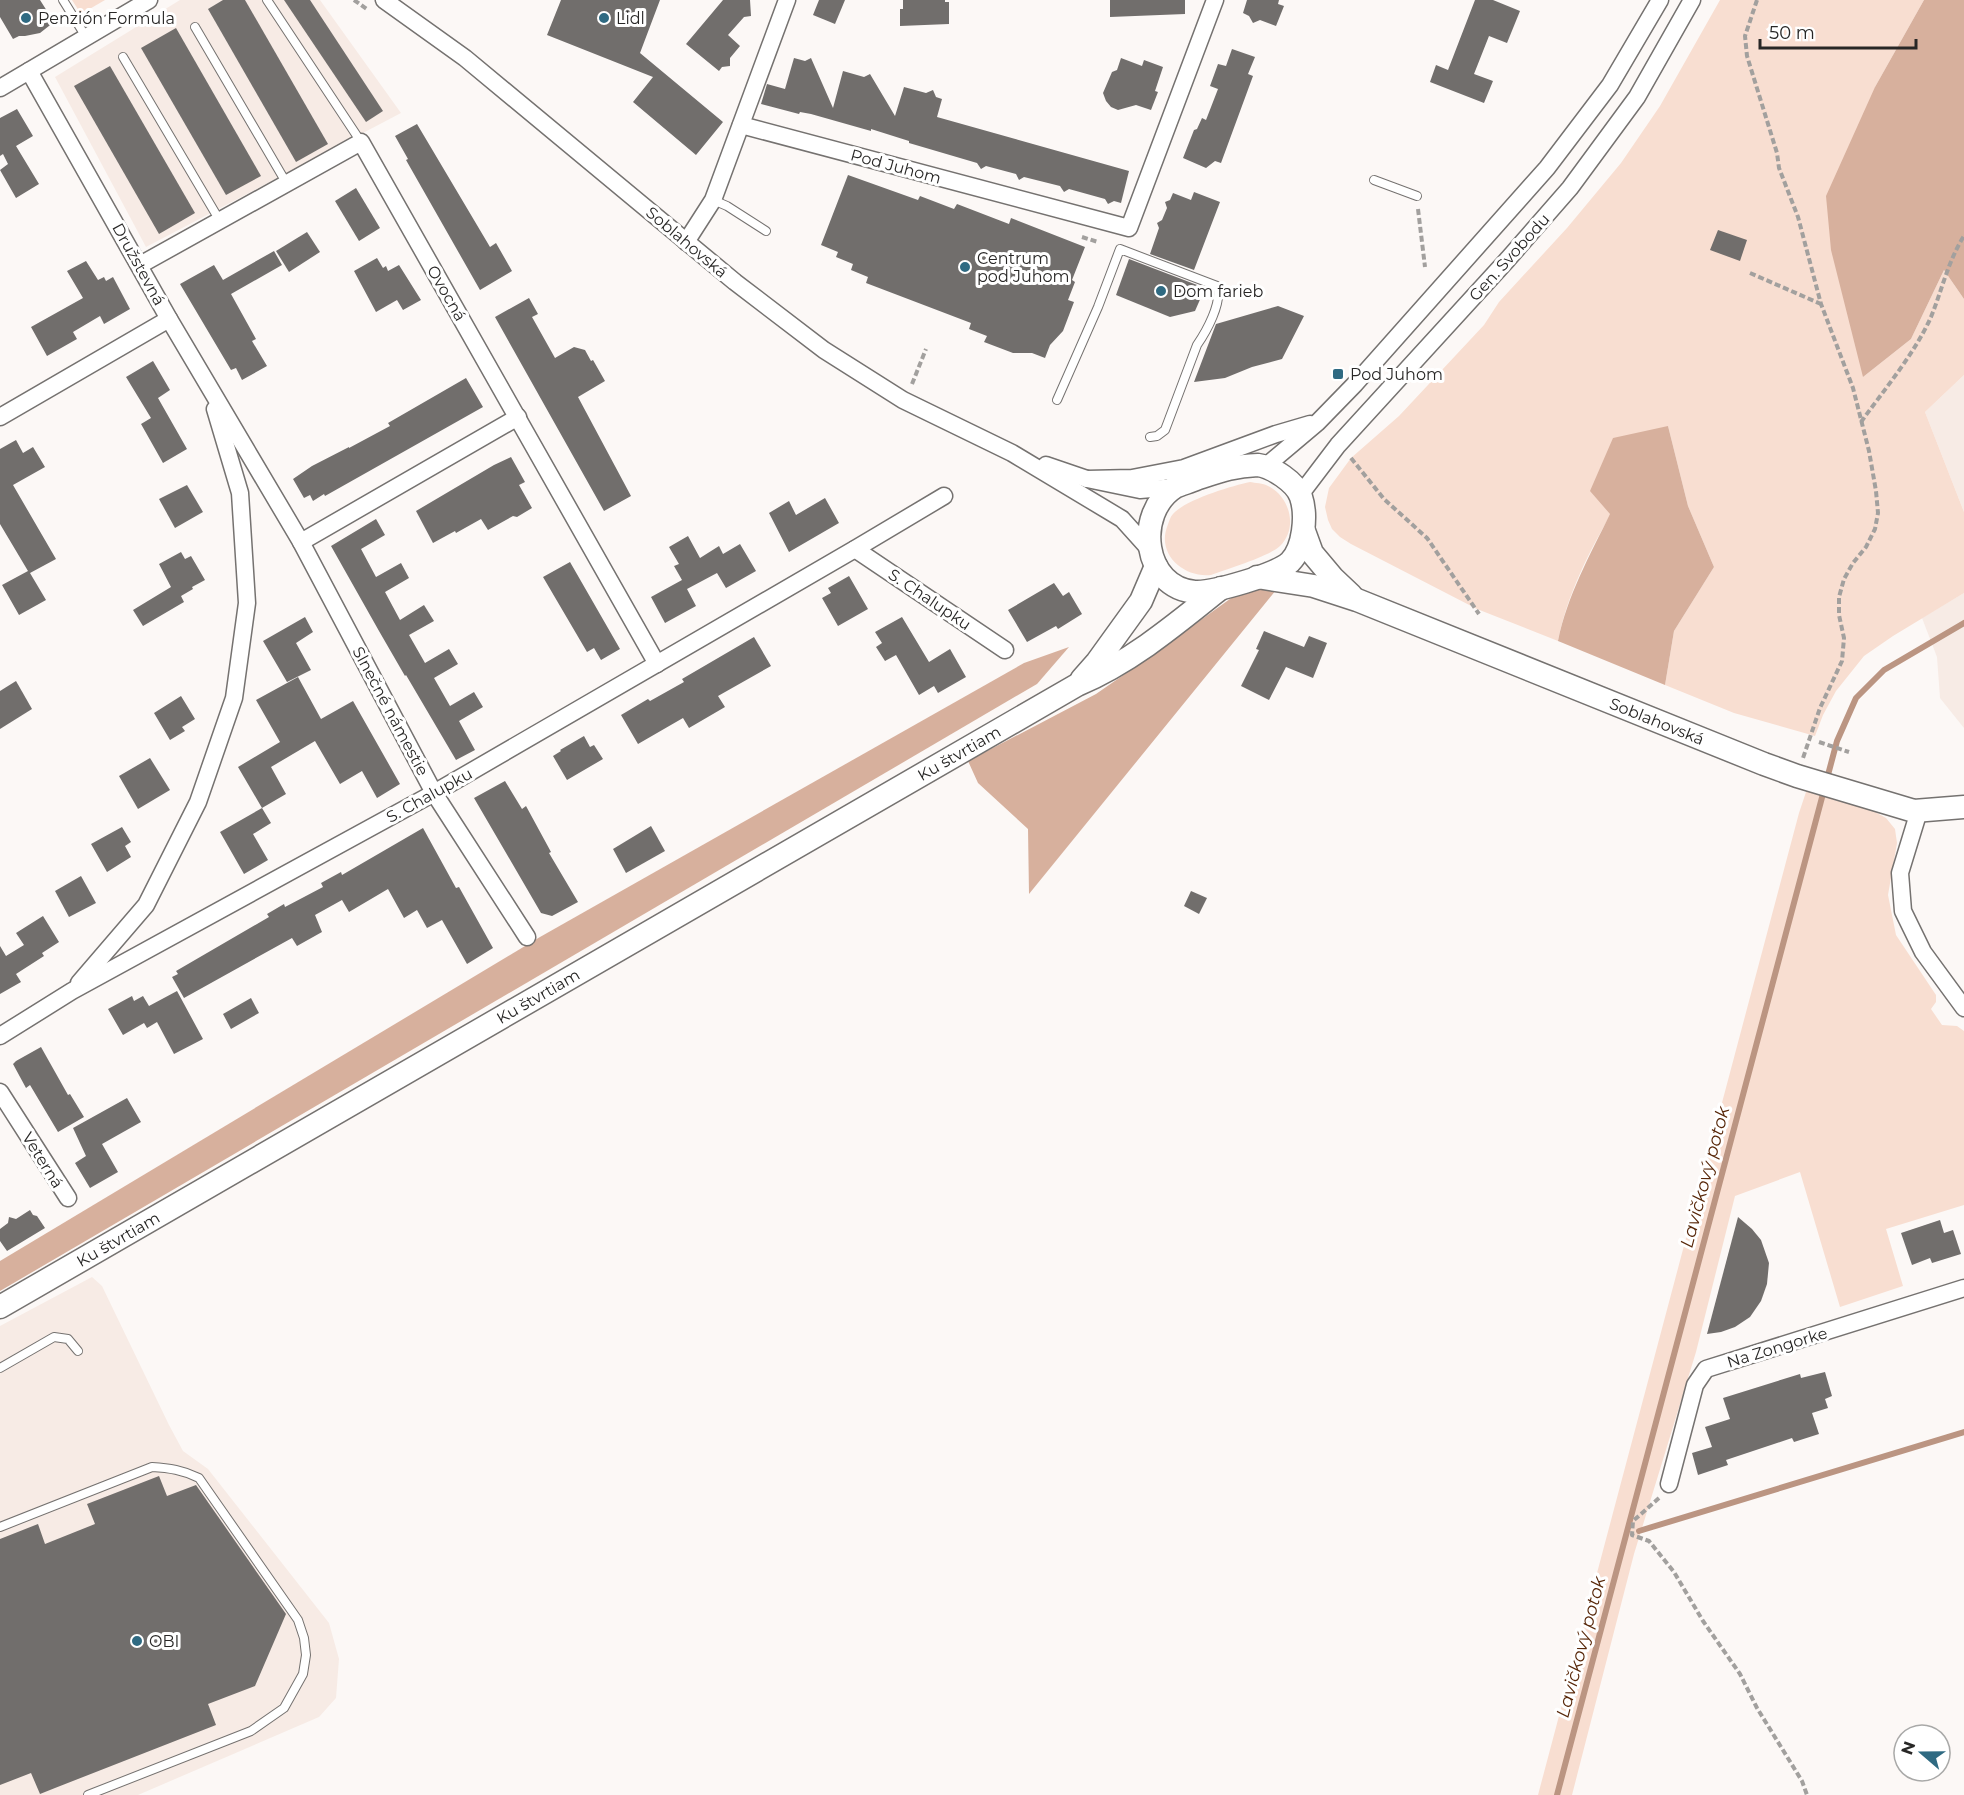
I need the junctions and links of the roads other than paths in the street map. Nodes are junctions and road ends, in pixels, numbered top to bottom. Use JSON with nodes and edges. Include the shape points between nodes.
{"nodes":[{"id":1,"x":63,"y":0,"type":"edge"},
{"id":2,"x":149,"y":0,"type":"edge"},
{"id":3,"x":267,"y":0,"type":"edge"},
{"id":4,"x":384,"y":0,"type":"edge"},
{"id":5,"x":787,"y":0,"type":"edge"},
{"id":6,"x":1215,"y":0,"type":"edge"},
{"id":7,"x":1660,"y":0,"type":"edge"},
{"id":8,"x":1692,"y":0,"type":"edge"},
{"id":9,"x":195,"y":27,"type":"dead end"},
{"id":10,"x":86,"y":38,"type":"junction"},
{"id":11,"x":123,"y":57,"type":"dead end"},
{"id":12,"x":29,"y":71,"type":"junction"},
{"id":13,"x":0,"y":88,"type":"edge"},
{"id":14,"x":741,"y":125,"type":"junction"},
{"id":15,"x":361,"y":142,"type":"junction"},
{"id":16,"x":1374,"y":180,"type":"dead end"},
{"id":17,"x":286,"y":184,"type":"junction"},
{"id":18,"x":1417,"y":196,"type":"road end"},
{"id":19,"x":713,"y":200,"type":"junction"},
{"id":20,"x":220,"y":221,"type":"junction"},
{"id":21,"x":766,"y":231,"type":"dead end"},
{"id":22,"x":686,"y":242,"type":"junction"},
{"id":23,"x":140,"y":264,"type":"junction"},
{"id":24,"x":169,"y":319,"type":"junction"},
{"id":25,"x":208,"y":385,"type":"junction"},
{"id":26,"x":1057,"y":400,"type":"dead end"},
{"id":27,"x":0,"y":417,"type":"edge"},
{"id":28,"x":518,"y":417,"type":"junction"},
{"id":29,"x":1317,"y":423,"type":"junction"},
{"id":30,"x":1150,"y":437,"type":"dead end"},
{"id":31,"x":1012,"y":453,"type":"junction"},
{"id":32,"x":1266,"y":466,"type":"junction"},
{"id":33,"x":1180,"y":478,"type":"junction"},
{"id":34,"x":1300,"y":495,"type":"junction"},
{"id":35,"x":944,"y":496,"type":"dead end"},
{"id":36,"x":1304,"y":531,"type":"junction"},
{"id":37,"x":301,"y":542,"type":"junction"},
{"id":38,"x":855,"y":549,"type":"junction"},
{"id":39,"x":1152,"y":557,"type":"junction"},
{"id":40,"x":1257,"y":577,"type":"junction"},
{"id":41,"x":1221,"y":588,"type":"junction"},
{"id":42,"x":1357,"y":600,"type":"junction"},
{"id":43,"x":1005,"y":650,"type":"dead end"},
{"id":44,"x":657,"y":664,"type":"junction"},
{"id":45,"x":1077,"y":685,"type":"junction"},
{"id":46,"x":435,"y":793,"type":"junction"},
{"id":47,"x":1964,"y":807,"type":"edge"},
{"id":48,"x":1919,"y":811,"type":"junction"},
{"id":49,"x":526,"y":938,"type":"dead end"},
{"id":50,"x":72,"y":991,"type":"junction"},
{"id":51,"x":1964,"y":1008,"type":"edge"},
{"id":52,"x":0,"y":1036,"type":"edge"},
{"id":53,"x":0,"y":1092,"type":"edge"},
{"id":54,"x":68,"y":1198,"type":"dead end"},
{"id":55,"x":1964,"y":1288,"type":"edge"},
{"id":56,"x":0,"y":1307,"type":"edge"},
{"id":57,"x":78,"y":1351,"type":"dead end"},
{"id":58,"x":0,"y":1368,"type":"edge"},
{"id":59,"x":1669,"y":1484,"type":"road end"},
{"id":60,"x":0,"y":1527,"type":"edge"},
{"id":61,"x":88,"y":1795,"type":"edge"}],
"edges":[{"from":1,"to":10,"type":"lane"},
{"from":2,"to":10,"type":"street"},
{"from":3,"to":15,"type":"lane"},
{"from":4,"to":22,"type":"street","name":"Soblahovská","via":[[482,72]]},
{"from":5,"to":14,"type":"street"},
{"from":6,"to":14,"type":"street","name":"Pod Juhom","via":[[1129,228]]},
{"from":7,"to":29,"type":"street","name":"Gen. Svobodu","via":[[1610,85],[1547,168]]},
{"from":8,"to":34,"type":"street","name":"Gen. Svobodu","via":[[1637,97],[1570,188],[1338,445]]},
{"from":9,"to":17,"type":"lane"},
{"from":10,"to":12,"type":"street"},
{"from":11,"to":20,"type":"lane"},
{"from":12,"to":13,"type":"street"},
{"from":12,"to":23,"type":"street","name":"Družstevná"},
{"from":14,"to":19,"type":"street"},
{"from":15,"to":17,"type":"street"},
{"from":15,"to":28,"type":"street","name":"Ovocná"},
{"from":16,"to":18,"type":"lane"},
{"from":17,"to":20,"type":"street"},
{"from":19,"to":21,"type":"lane"},
{"from":19,"to":22,"type":"street"},
{"from":20,"to":23,"type":"street"},
{"from":22,"to":31,"type":"street","name":"Soblahovská","via":[[824,350],[903,400]]},
{"from":23,"to":24,"type":"street","name":"Družstevná"},
{"from":24,"to":25,"type":"street","name":"Slnečné námestie"},
{"from":24,"to":27,"type":"street","name":"Družstevná"},
{"from":25,"to":37,"type":"street","name":"Slnečné námestie"},
{"from":25,"to":50,"type":"street","name":"Slnečné námestie","via":[[240,493],[247,603],[234,698],[198,802],[146,904]]},
{"from":26,"to":30,"type":"lane","via":[[1120,249],[1217,286],[1218,301],[1165,430]]},
{"from":28,"to":37,"type":"street"},
{"from":28,"to":44,"type":"street","name":"Ovocná"},
{"from":29,"to":32,"type":"street","name":"Gen. Svobodu"},
{"from":29,"to":33,"type":"street","via":[[1276,434]]},
{"from":31,"to":33,"type":"street","name":"Soblahovská","via":[[1087,479],[1140,490]]},
{"from":31,"to":39,"type":"street","name":"Soblahovská","via":[[1122,519]]},
{"from":32,"to":33,"type":"street","via":[[1229,467]]},
{"from":32,"to":34,"type":"street","via":[[1292,484]]},
{"from":33,"to":39,"type":"street","name":"Ku štvrtiam","via":[[1152,517]]},
{"from":34,"to":36,"type":"street","name":"Ku štvrtiam"},
{"from":35,"to":38,"type":"street","name":"S. Chalupku"},
{"from":36,"to":40,"type":"street","name":"Ku štvrtiam","via":[[1291,562]]},
{"from":36,"to":42,"type":"street","via":[[1312,553]]},
{"from":37,"to":46,"type":"street","name":"Slnečné námestie"},
{"from":38,"to":43,"type":"street","name":"S. Chalupku"},
{"from":38,"to":44,"type":"street","name":"S. Chalupku"},
{"from":39,"to":41,"type":"street","name":"Ku štvrtiam","via":[[1165,578],[1179,588],[1203,592]]},
{"from":39,"to":45,"type":"street","name":"Ku štvrtiam","via":[[1141,601]]},
{"from":40,"to":41,"type":"street","name":"Ku štvrtiam"},
{"from":40,"to":42,"type":"street","name":"Soblahovská","via":[[1314,586]]},
{"from":41,"to":45,"type":"street","name":"Ku štvrtiam","via":[[1145,649]]},
{"from":42,"to":48,"type":"street","name":"Soblahovská","via":[[1753,760],[1843,791]]},
{"from":44,"to":46,"type":"street","name":"S. Chalupku"},
{"from":45,"to":56,"type":"street","name":"Ku štvrtiam"},
{"from":46,"to":49,"type":"street","name":"Slnečné námestie"},
{"from":46,"to":50,"type":"street","name":"S. Chalupku"},
{"from":47,"to":48,"type":"street","name":"Soblahovská"},
{"from":48,"to":51,"type":"street","via":[[1900,873],[1903,911],[1923,952]]},
{"from":50,"to":52,"type":"street","name":"S. Chalupku"},
{"from":53,"to":54,"type":"street","name":"Veterná"},
{"from":55,"to":59,"type":"street","name":"Na Zongorke","via":[[1706,1369],[1695,1385]]},
{"from":57,"to":58,"type":"lane","via":[[68,1339],[54,1337]]},
{"from":60,"to":61,"type":"lane","via":[[152,1467],[190,1473],[199,1478],[298,1620],[304,1638],[303,1674],[284,1708],[251,1731]]}]}
